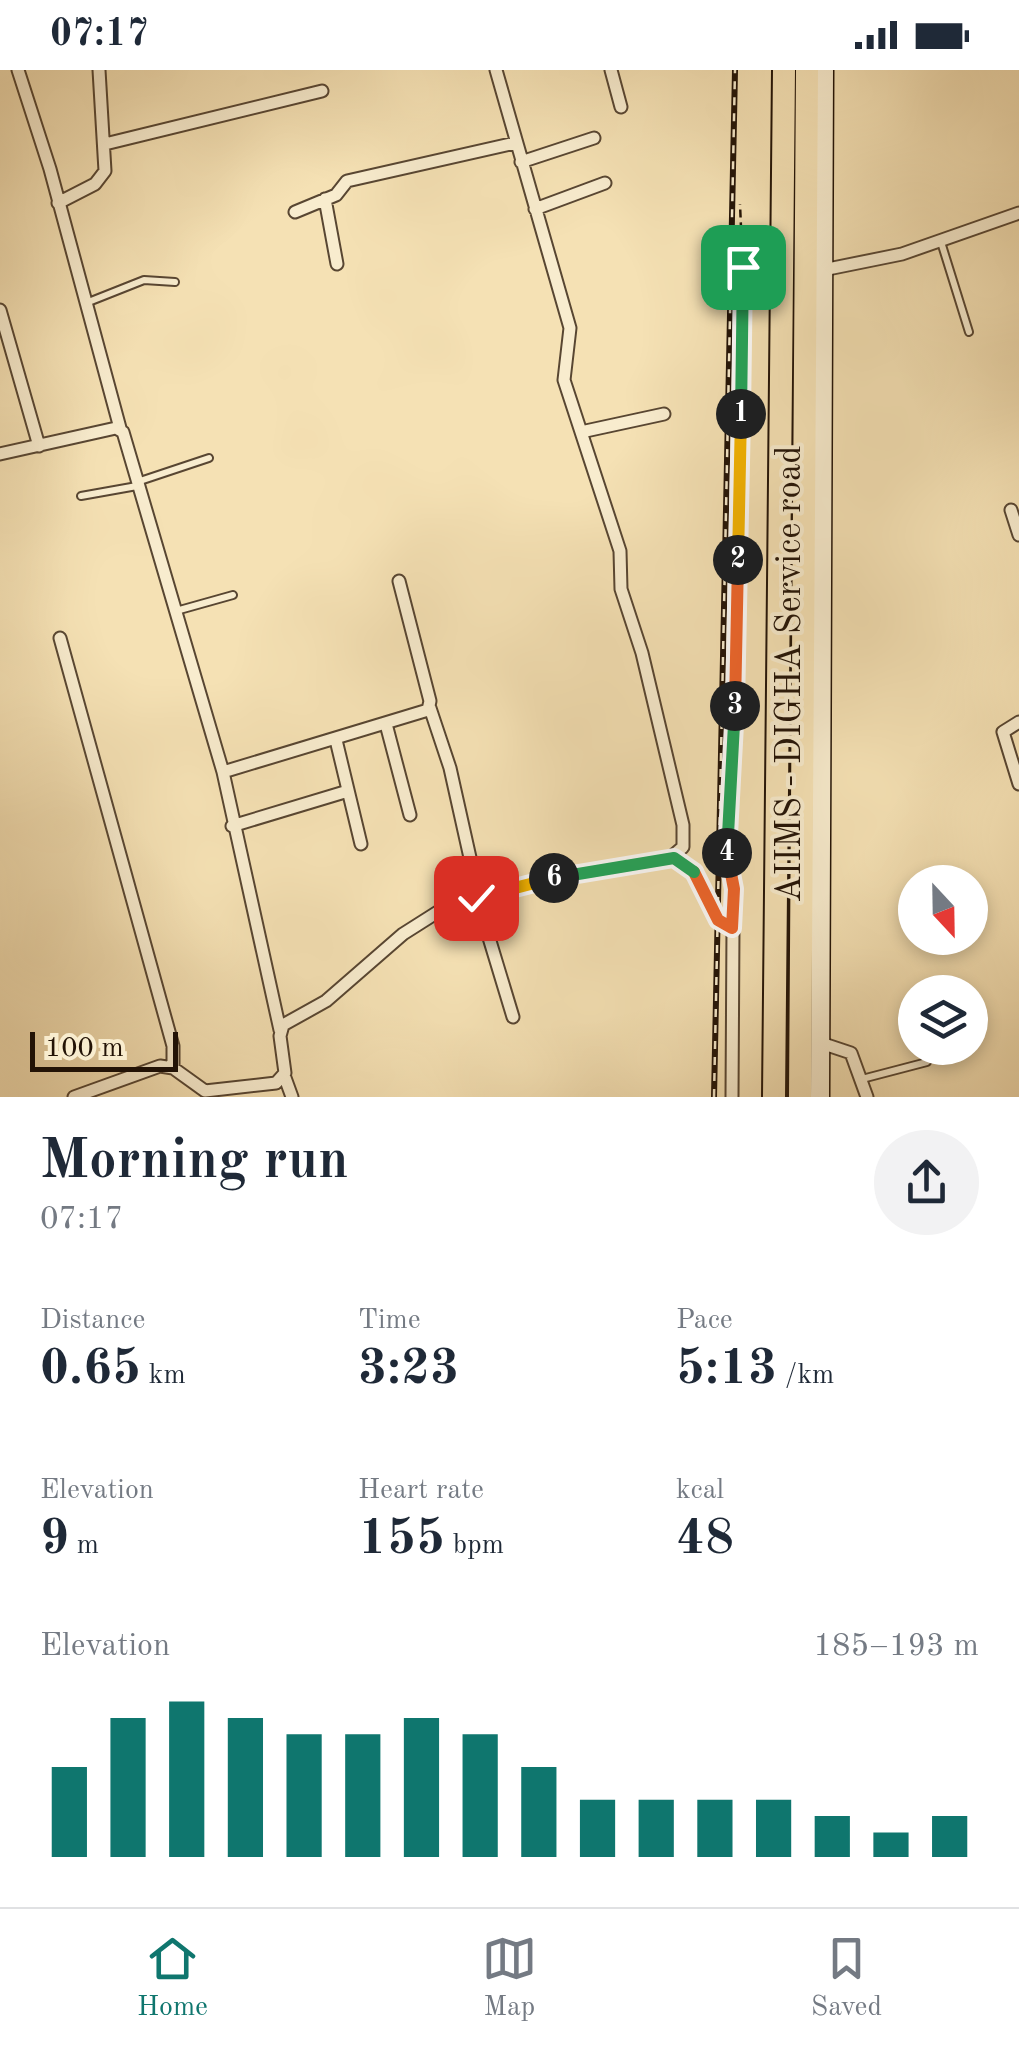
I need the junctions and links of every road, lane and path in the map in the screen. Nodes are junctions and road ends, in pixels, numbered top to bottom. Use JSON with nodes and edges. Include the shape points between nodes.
{"nodes":[{"id":1,"x":18,"y":70,"type":"edge"},
{"id":2,"x":99,"y":70,"type":"edge"},
{"id":3,"x":496,"y":70,"type":"edge"},
{"id":4,"x":611,"y":70,"type":"edge"},
{"id":5,"x":784,"y":70,"type":"edge"},
{"id":6,"x":807,"y":70,"type":"edge"},
{"id":7,"x":824,"y":70,"type":"edge"},
{"id":8,"x":322,"y":91,"type":"dead end"},
{"id":9,"x":621,"y":107,"type":"dead end"},
{"id":10,"x":594,"y":138,"type":"dead end"},
{"id":11,"x":515,"y":143,"type":"junction"},
{"id":12,"x":105,"y":144,"type":"junction"},
{"id":13,"x":521,"y":162,"type":"junction"},
{"id":14,"x":605,"y":183,"type":"dead end"},
{"id":15,"x":325,"y":199,"type":"junction"},
{"id":16,"x":58,"y":203,"type":"junction"},
{"id":17,"x":740,"y":204,"type":"dead end"},
{"id":18,"x":535,"y":209,"type":"junction"},
{"id":19,"x":295,"y":212,"type":"dead end"},
{"id":20,"x":1019,"y":214,"type":"edge"},
{"id":21,"x":941,"y":240,"type":"junction"},
{"id":22,"x":337,"y":264,"type":"dead end"},
{"id":23,"x":823,"y":270,"type":"junction"},
{"id":24,"x":175,"y":282,"type":"dead end"},
{"id":25,"x":84,"y":304,"type":"junction"},
{"id":26,"x":0,"y":310,"type":"edge"},
{"id":27,"x":969,"y":332,"type":"dead end"},
{"id":28,"x":664,"y":414,"type":"dead end"},
{"id":29,"x":120,"y":428,"type":"junction"},
{"id":30,"x":581,"y":432,"type":"junction"},
{"id":31,"x":39,"y":446,"type":"junction"},
{"id":32,"x":0,"y":454,"type":"edge"},
{"id":33,"x":210,"y":458,"type":"dead end"},
{"id":34,"x":137,"y":484,"type":"junction"},
{"id":35,"x":81,"y":496,"type":"dead end"},
{"id":36,"x":1010,"y":510,"type":"dead end"},
{"id":37,"x":1019,"y":536,"type":"edge"},
{"id":38,"x":400,"y":581,"type":"dead end"},
{"id":39,"x":233,"y":595,"type":"dead end"},
{"id":40,"x":175,"y":611,"type":"junction"},
{"id":41,"x":60,"y":638,"type":"dead end"},
{"id":42,"x":430,"y":708,"type":"junction"},
{"id":43,"x":1019,"y":722,"type":"edge"},
{"id":44,"x":386,"y":724,"type":"junction"},
{"id":45,"x":336,"y":740,"type":"junction"},
{"id":46,"x":224,"y":772,"type":"junction"},
{"id":47,"x":1019,"y":784,"type":"edge"},
{"id":48,"x":348,"y":791,"type":"junction"},
{"id":49,"x":410,"y":815,"type":"dead end"},
{"id":50,"x":232,"y":826,"type":"junction"},
{"id":51,"x":361,"y":844,"type":"dead end"},
{"id":52,"x":674,"y":858,"type":"junction"},
{"id":53,"x":478,"y":898,"type":"junction"},
{"id":54,"x":732,"y":928,"type":"junction"},
{"id":55,"x":514,"y":1017,"type":"dead end"},
{"id":56,"x":280,"y":1030,"type":"junction"},
{"id":57,"x":821,"y":1043,"type":"junction"},
{"id":58,"x":915,"y":1065,"type":"edge"},
{"id":59,"x":173,"y":1068,"type":"junction"},
{"id":60,"x":284,"y":1074,"type":"junction"},
{"id":61,"x":862,"y":1079,"type":"junction"},
{"id":62,"x":106,"y":1092,"type":"edge"},
{"id":63,"x":227,"y":1094,"type":"edge"},
{"id":64,"x":74,"y":1097,"type":"edge"},
{"id":65,"x":292,"y":1097,"type":"edge"},
{"id":66,"x":732,"y":1097,"type":"edge"},
{"id":67,"x":774,"y":1097,"type":"edge"},
{"id":68,"x":800,"y":1097,"type":"edge"},
{"id":69,"x":820,"y":1097,"type":"edge"},
{"id":70,"x":867,"y":1097,"type":"edge"}],
"edges":[{"from":1,"to":16,"type":"street"},
{"from":2,"to":12,"type":"street"},
{"from":3,"to":11,"type":"street"},
{"from":4,"to":9,"type":"street"},
{"from":5,"to":67,"type":"highway"},
{"from":6,"to":68,"type":"highway"},
{"from":7,"to":23,"type":"main road","name":"AIIMS - DIGHA Service road"},
{"from":8,"to":12,"type":"street"},
{"from":10,"to":13,"type":"street"},
{"from":11,"to":13,"type":"street"},
{"from":11,"to":15,"type":"street","via":[[348,181]]},
{"from":12,"to":16,"type":"street","via":[[101,178]]},
{"from":13,"to":18,"type":"street"},
{"from":14,"to":18,"type":"street"},
{"from":15,"to":19,"type":"street"},
{"from":15,"to":22,"type":"street"},
{"from":16,"to":25,"type":"street"},
{"from":17,"to":54,"type":"path","via":[[743,401],[734,796],[727,848]]},
{"from":18,"to":30,"type":"street","via":[[570,328],[563,371]]},
{"from":20,"to":21,"type":"street"},
{"from":21,"to":23,"type":"street"},
{"from":21,"to":27,"type":"lane"},
{"from":23,"to":57,"type":"main road","name":"AIIMS - DIGHA Service road"},
{"from":24,"to":25,"type":"lane","via":[[144,280]]},
{"from":25,"to":29,"type":"street"},
{"from":26,"to":31,"type":"street"},
{"from":28,"to":30,"type":"street"},
{"from":29,"to":31,"type":"street"},
{"from":29,"to":34,"type":"street"},
{"from":30,"to":52,"type":"street","via":[[620,550],[621,589],[683,825],[683,847]]},
{"from":31,"to":32,"type":"street"},
{"from":33,"to":34,"type":"lane"},
{"from":34,"to":35,"type":"lane"},
{"from":34,"to":40,"type":"street"},
{"from":36,"to":37,"type":"street"},
{"from":38,"to":42,"type":"street"},
{"from":39,"to":40,"type":"lane"},
{"from":40,"to":46,"type":"street"},
{"from":41,"to":59,"type":"street","via":[[174,1046]]},
{"from":42,"to":44,"type":"street"},
{"from":42,"to":53,"type":"street"},
{"from":43,"to":47,"type":"street","via":[[1002,732]]},
{"from":44,"to":45,"type":"street"},
{"from":44,"to":49,"type":"street"},
{"from":45,"to":46,"type":"street"},
{"from":45,"to":48,"type":"street"},
{"from":46,"to":50,"type":"street"},
{"from":48,"to":50,"type":"street"},
{"from":48,"to":51,"type":"street"},
{"from":50,"to":56,"type":"street"},
{"from":52,"to":53,"type":"street"},
{"from":52,"to":54,"type":"path","via":[[693,870],[718,920]]},
{"from":53,"to":55,"type":"street"},
{"from":53,"to":56,"type":"street","via":[[430,915]]},
{"from":54,"to":66,"type":"street"},
{"from":56,"to":60,"type":"street"},
{"from":57,"to":61,"type":"street","via":[[852,1052]]},
{"from":57,"to":69,"type":"main road","name":"AIIMS - DIGHA Service road"},
{"from":58,"to":61,"type":"lane"},
{"from":59,"to":62,"type":"street","via":[[145,1070]]},
{"from":59,"to":63,"type":"street","via":[[199,1089]]},
{"from":60,"to":63,"type":"street","via":[[276,1083]]},
{"from":60,"to":65,"type":"street"},
{"from":61,"to":70,"type":"street"},
{"from":62,"to":64,"type":"street"}]}
